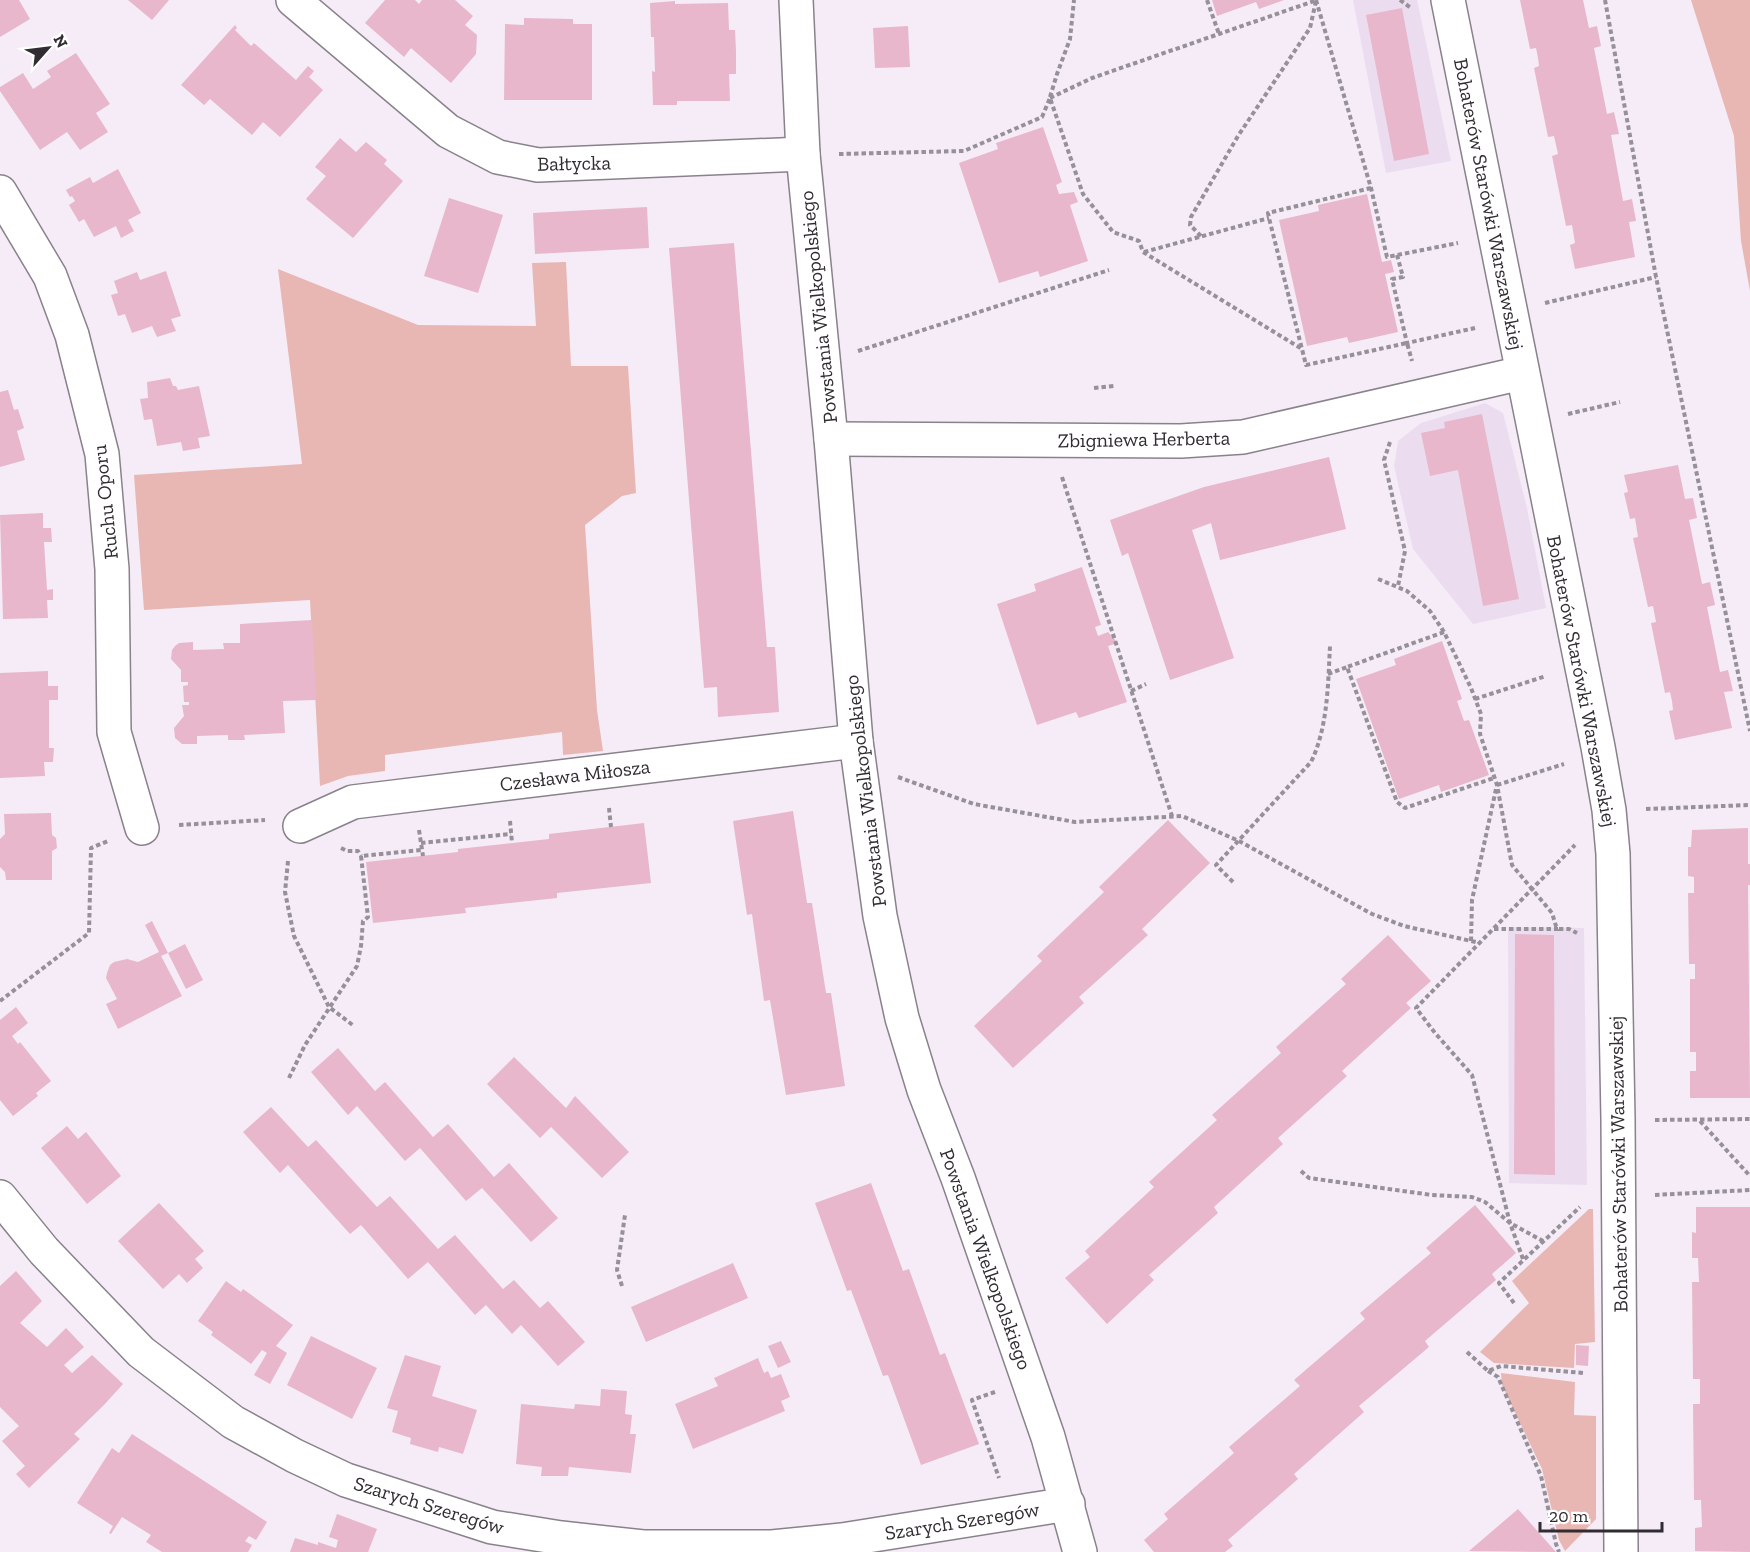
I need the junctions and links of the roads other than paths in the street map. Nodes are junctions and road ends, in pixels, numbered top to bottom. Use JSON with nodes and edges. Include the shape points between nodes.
{"nodes":[{"id":1,"x":292,"y":0,"type":"edge"},
{"id":2,"x":796,"y":0,"type":"edge"},
{"id":3,"x":1448,"y":0,"type":"edge"},
{"id":4,"x":802,"y":154,"type":"junction"},
{"id":5,"x":0,"y":192,"type":"edge"},
{"id":6,"x":1522,"y":373,"type":"junction"},
{"id":7,"x":831,"y":439,"type":"junction"},
{"id":8,"x":856,"y":741,"type":"junction"},
{"id":9,"x":286,"y":823,"type":"road end"},
{"id":10,"x":142,"y":828,"type":"road end"},
{"id":11,"x":0,"y":1197,"type":"edge"},
{"id":12,"x":1068,"y":1504,"type":"junction"},
{"id":13,"x":1080,"y":1552,"type":"edge"},
{"id":14,"x":1621,"y":1552,"type":"edge"}],
"edges":[{"from":1,"to":4,"type":"street","name":"Bałtycka","via":[[448,131],[498,158],[538,165]]},
{"from":2,"to":4,"type":"street","name":"Powstania Wielkopolskiego"},
{"from":3,"to":6,"type":"street","name":"Bohaterów Starówki Warszawskiej"},
{"from":4,"to":7,"type":"street","name":"Powstania Wielkopolskiego"},
{"from":5,"to":10,"type":"street","name":"Ruchu Oporu","via":[[50,276],[72,335],[102,454],[112,569],[114,732]]},
{"from":6,"to":7,"type":"street","name":"Zbigniewa Herberta","via":[[1233,438]]},
{"from":6,"to":14,"type":"street","name":"Bohaterów Starówki Warszawskiej","via":[[1599,752],[1613,854]]},
{"from":7,"to":8,"type":"street","name":"Powstania Wielkopolskiego"},
{"from":8,"to":9,"type":"street","name":"Czesława Miłosza","via":[[353,802]]},
{"from":8,"to":12,"type":"street","name":"Powstania Wielkopolskiego","via":[[879,916],[902,1018]]},
{"from":11,"to":12,"type":"street","name":"Szarych Szeregów","via":[[44,1251],[141,1352],[233,1422],[346,1480],[492,1527],[643,1547],[772,1547],[842,1540]]},
{"from":12,"to":13,"type":"street","name":"Powstania Wielkopolskiego"}]}
